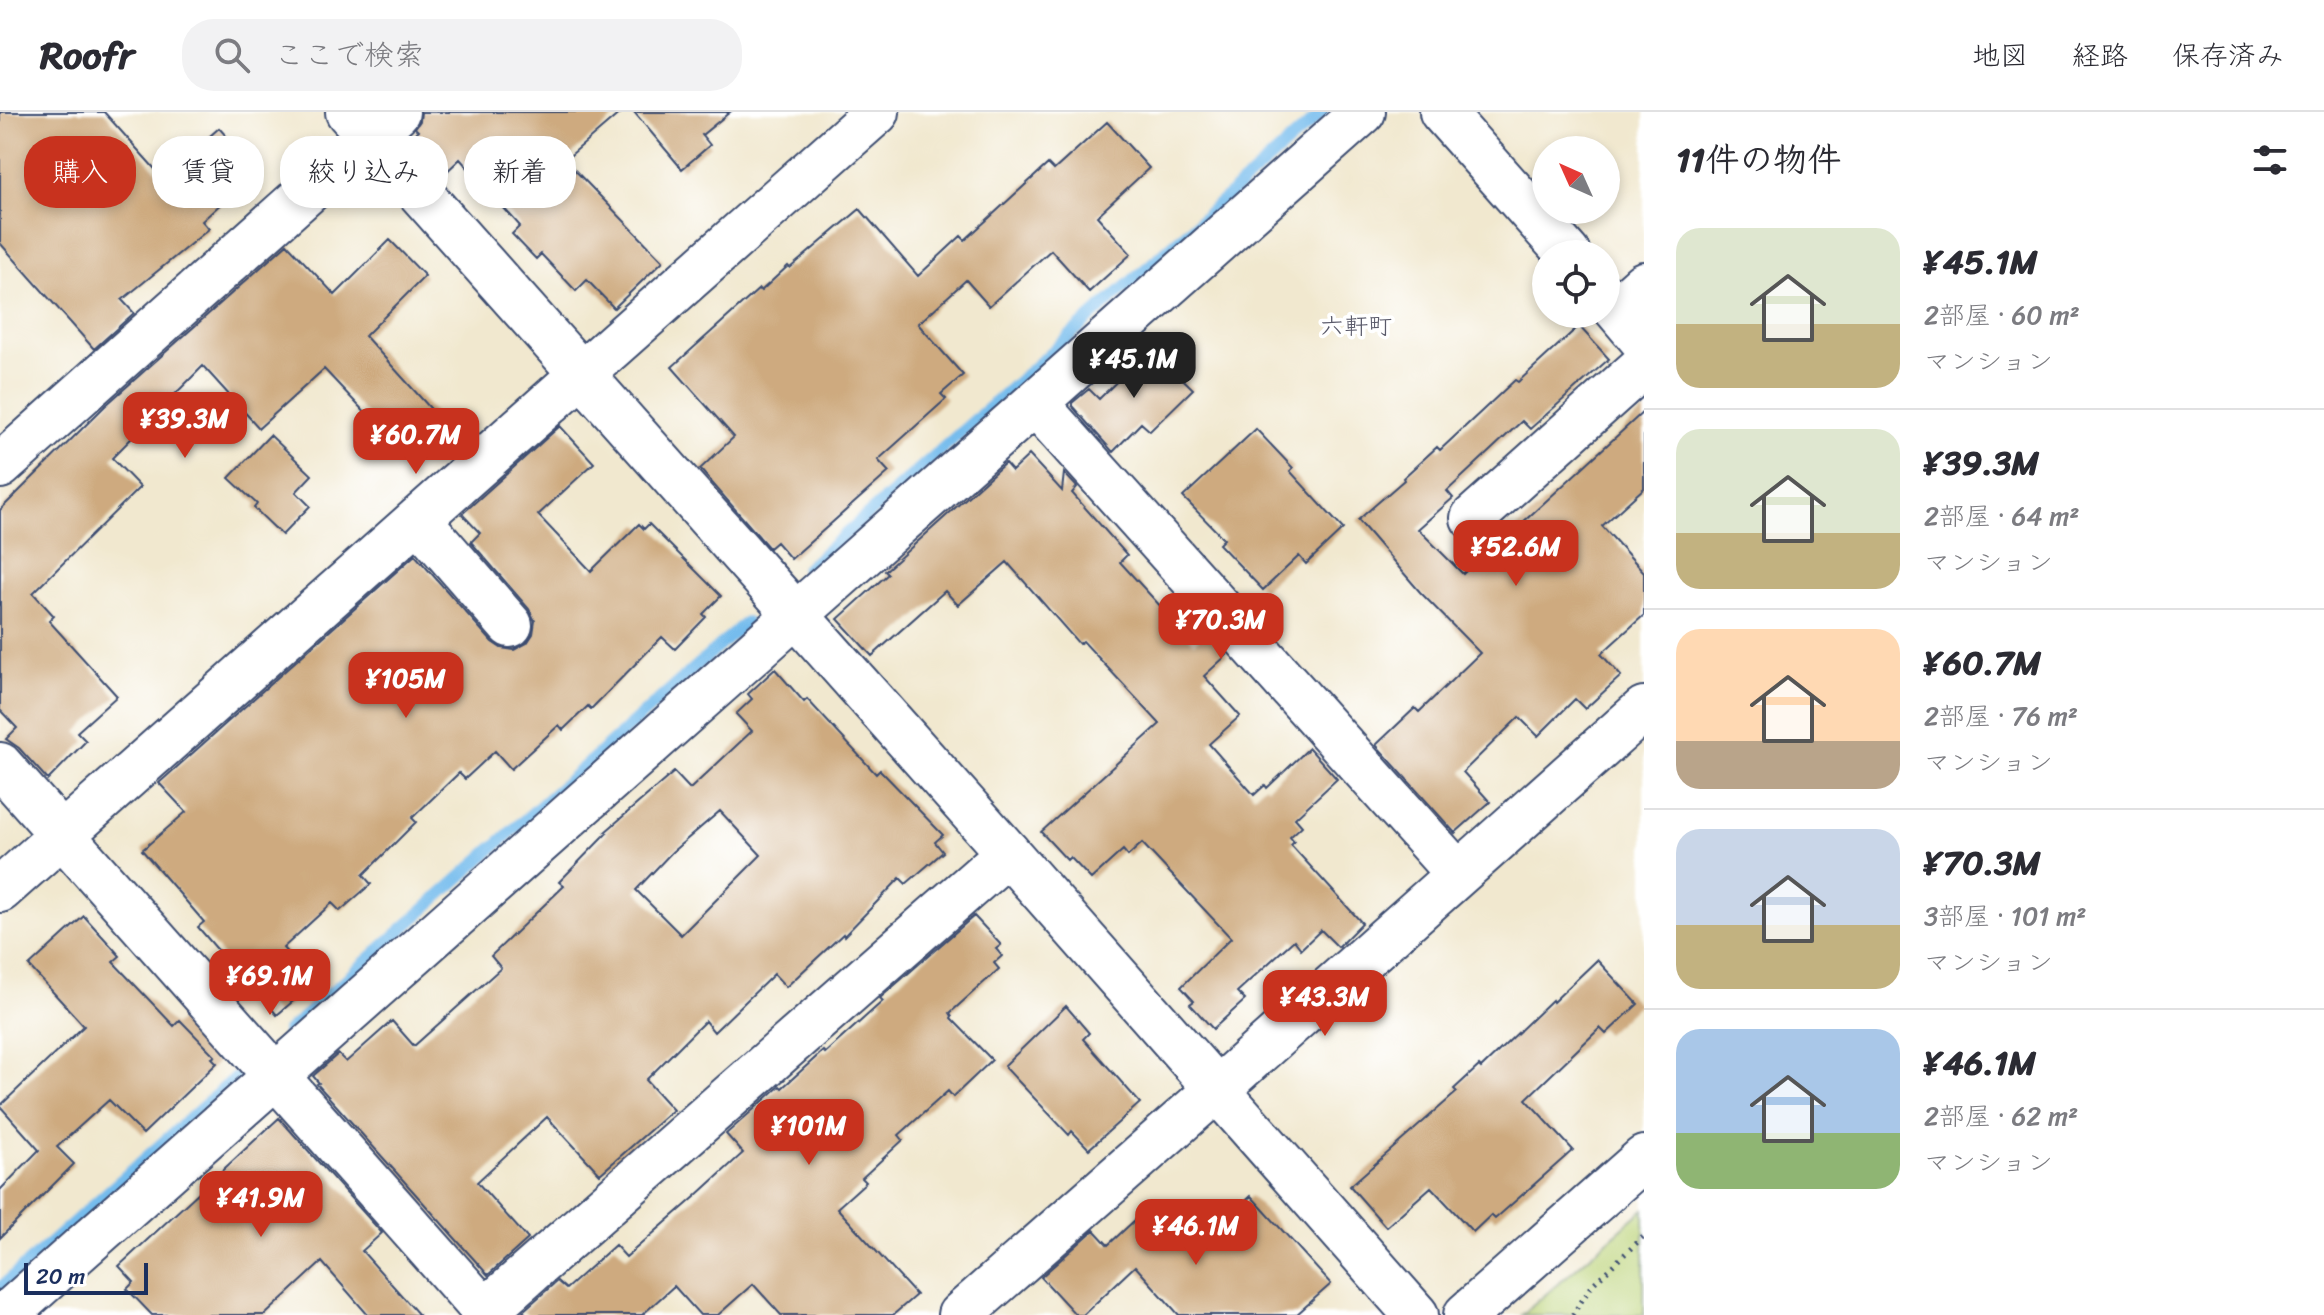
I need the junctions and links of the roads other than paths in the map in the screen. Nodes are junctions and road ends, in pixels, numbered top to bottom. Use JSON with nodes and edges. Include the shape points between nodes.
{"nodes":[{"id":1,"x":877,"y":112,"type":"edge"},
{"id":2,"x":1363,"y":112,"type":"edge"},
{"id":3,"x":1442,"y":112,"type":"edge"},
{"id":4,"x":372,"y":120,"type":"edge"},
{"id":5,"x":1556,"y":240,"type":"edge"},
{"id":6,"x":1622,"y":297,"type":"edge"},
{"id":7,"x":1644,"y":342,"type":"edge"},
{"id":8,"x":1644,"y":365,"type":"edge"},
{"id":9,"x":581,"y":374,"type":"junction"},
{"id":10,"x":1036,"y":404,"type":"junction"},
{"id":11,"x":0,"y":466,"type":"edge"},
{"id":12,"x":1473,"y":518,"type":"dead end"},
{"id":13,"x":418,"y":519,"type":"junction"},
{"id":14,"x":796,"y":616,"type":"junction"},
{"id":15,"x":510,"y":625,"type":"dead end"},
{"id":16,"x":1644,"y":709,"type":"edge"},
{"id":17,"x":0,"y":765,"type":"edge"},
{"id":18,"x":62,"y":835,"type":"junction"},
{"id":19,"x":1008,"y":853,"type":"junction"},
{"id":20,"x":1458,"y":874,"type":"junction"},
{"id":21,"x":0,"y":890,"type":"edge"},
{"id":22,"x":275,"y":1075,"type":"junction"},
{"id":23,"x":1216,"y":1090,"type":"junction"},
{"id":24,"x":1644,"y":1158,"type":"edge"},
{"id":25,"x":487,"y":1313,"type":"edge"},
{"id":26,"x":6,"y":1315,"type":"edge"},
{"id":27,"x":960,"y":1315,"type":"edge"},
{"id":28,"x":1416,"y":1315,"type":"edge"},
{"id":29,"x":1466,"y":1315,"type":"edge"}],
"edges":[{"from":1,"to":9,"type":"street"},
{"from":2,"to":10,"type":"street"},
{"from":3,"to":5,"type":"street"},
{"from":4,"to":9,"type":"street"},
{"from":4,"to":11,"type":"street"},
{"from":6,"to":7,"type":"street"},
{"from":8,"to":12,"type":"street"},
{"from":9,"to":13,"type":"street"},
{"from":9,"to":14,"type":"street"},
{"from":10,"to":14,"type":"street"},
{"from":10,"to":20,"type":"street"},
{"from":13,"to":15,"type":"street"},
{"from":13,"to":18,"type":"street"},
{"from":14,"to":19,"type":"street"},
{"from":14,"to":22,"type":"street"},
{"from":16,"to":20,"type":"street"},
{"from":17,"to":18,"type":"street"},
{"from":18,"to":21,"type":"street"},
{"from":18,"to":22,"type":"street"},
{"from":19,"to":23,"type":"street"},
{"from":19,"to":25,"type":"street"},
{"from":20,"to":23,"type":"street"},
{"from":22,"to":25,"type":"street"},
{"from":22,"to":26,"type":"street"},
{"from":23,"to":27,"type":"street"},
{"from":23,"to":28,"type":"street"},
{"from":24,"to":29,"type":"street"}]}
